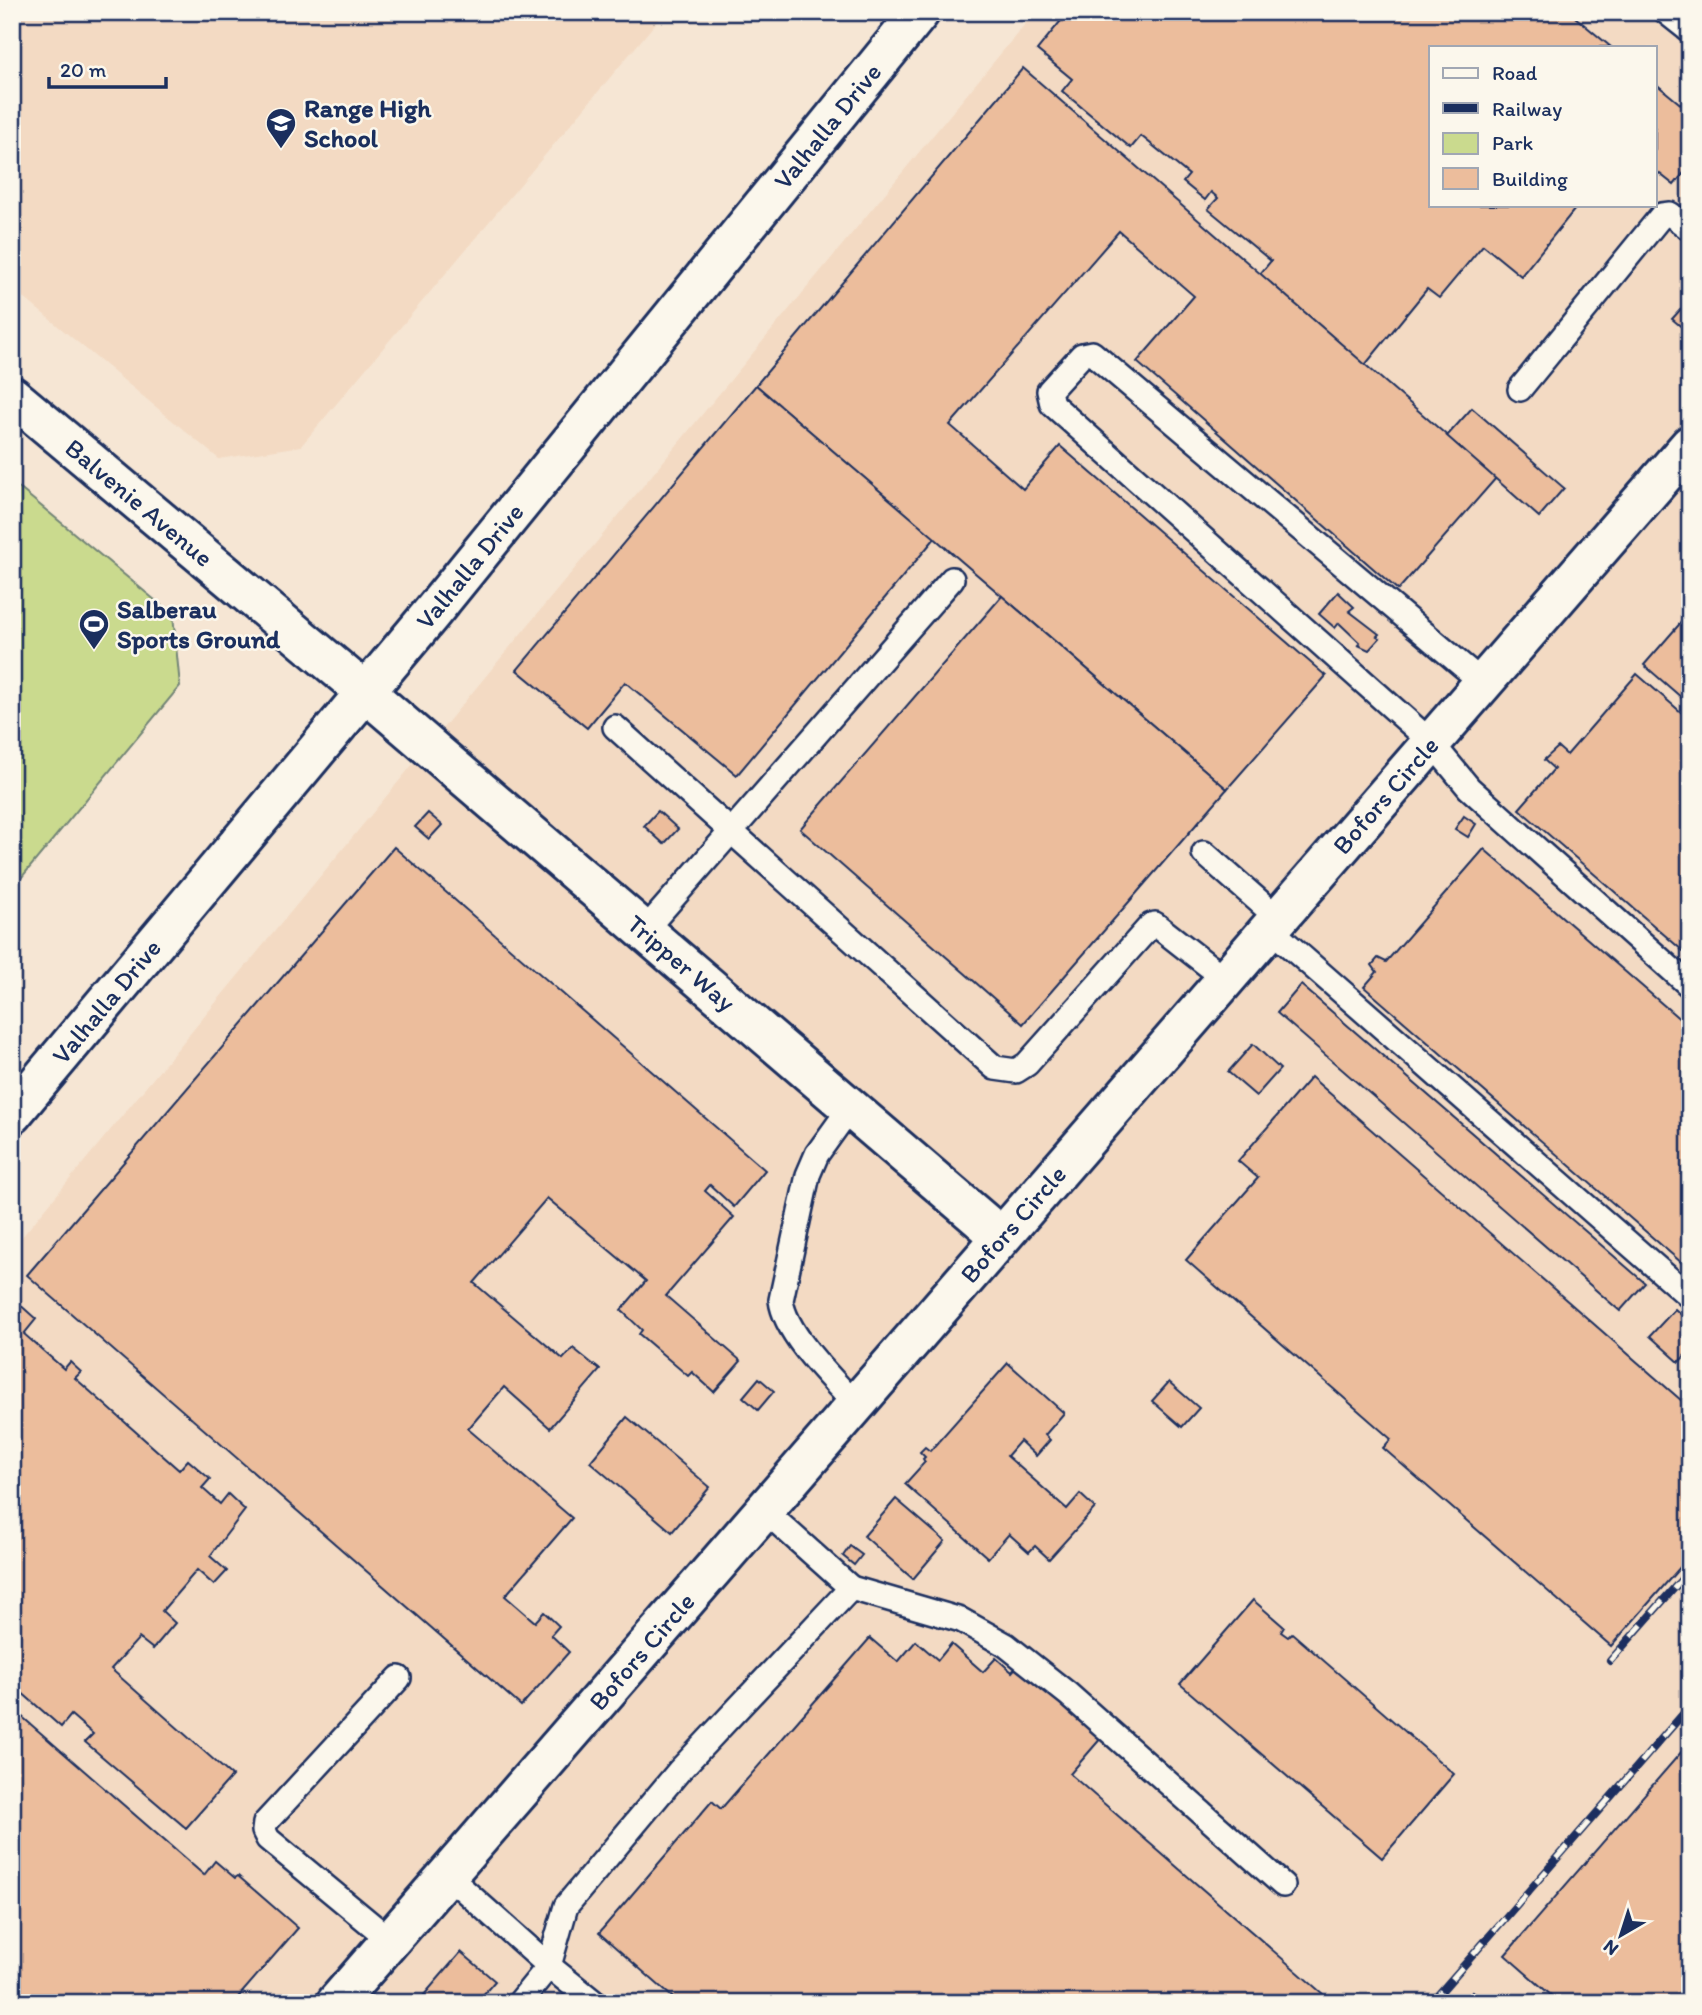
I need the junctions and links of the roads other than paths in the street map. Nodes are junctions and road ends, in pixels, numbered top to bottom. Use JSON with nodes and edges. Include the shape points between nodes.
{"nodes":[{"id":1,"x":920,"y":12,"type":"edge"},
{"id":2,"x":1666,"y":12,"type":"edge"},
{"id":3,"x":1690,"y":31,"type":"edge"},
{"id":4,"x":1690,"y":229,"type":"edge"},
{"id":5,"x":1520,"y":389,"type":"dead end"},
{"id":6,"x":12,"y":396,"type":"edge"},
{"id":7,"x":1690,"y":445,"type":"edge"},
{"id":8,"x":952,"y":579,"type":"dead end"},
{"id":9,"x":1483,"y":683,"type":"junction"},
{"id":10,"x":364,"y":691,"type":"junction"},
{"id":11,"x":615,"y":727,"type":"dead end"},
{"id":12,"x":1431,"y":742,"type":"junction"},
{"id":13,"x":732,"y":831,"type":"junction"},
{"id":14,"x":1204,"y":853,"type":"dead end"},
{"id":15,"x":1273,"y":923,"type":"junction"},
{"id":16,"x":644,"y":931,"type":"junction"},
{"id":17,"x":1224,"y":978,"type":"junction"},
{"id":18,"x":1690,"y":986,"type":"edge"},
{"id":19,"x":850,"y":1108,"type":"junction"},
{"id":20,"x":12,"y":1114,"type":"edge"},
{"id":21,"x":1000,"y":1236,"type":"junction"},
{"id":22,"x":1690,"y":1297,"type":"edge"},
{"id":23,"x":855,"y":1404,"type":"junction"},
{"id":24,"x":764,"y":1510,"type":"junction"},
{"id":25,"x":851,"y":1588,"type":"junction"},
{"id":26,"x":399,"y":1678,"type":"dead end"},
{"id":27,"x":447,"y":1875,"type":"junction"},
{"id":28,"x":1283,"y":1885,"type":"dead end"},
{"id":29,"x":390,"y":1940,"type":"junction"},
{"id":30,"x":549,"y":1966,"type":"junction"},
{"id":31,"x":336,"y":2003,"type":"edge"},
{"id":32,"x":519,"y":2003,"type":"edge"},
{"id":33,"x":595,"y":2003,"type":"edge"}],
"edges":[{"from":1,"to":10,"type":"street","name":"Valhalla Drive"},
{"from":2,"to":3,"type":"lane"},
{"from":4,"to":5,"type":"lane","via":[[1670,214],[1662,215]]},
{"from":6,"to":10,"type":"street","name":"Balvenie Avenue"},
{"from":7,"to":9,"type":"street","name":"Bofors Circle"},
{"from":8,"to":13,"type":"lane"},
{"from":9,"to":12,"type":"street","name":"Bofors Circle"},
{"from":9,"to":12,"type":"lane","via":[[1092,353],[1082,355],[1049,391],[1052,404]]},
{"from":10,"to":16,"type":"street","name":"Tripper Way"},
{"from":10,"to":20,"type":"street","name":"Valhalla Drive"},
{"from":11,"to":13,"type":"lane"},
{"from":12,"to":15,"type":"street","name":"Bofors Circle"},
{"from":12,"to":18,"type":"lane","via":[[1469,788]]},
{"from":13,"to":16,"type":"lane"},
{"from":13,"to":17,"type":"lane","via":[[995,1068],[1005,1072],[1027,1063],[1151,925],[1156,924]]},
{"from":14,"to":15,"type":"lane"},
{"from":15,"to":17,"type":"street","name":"Bofors Circle"},
{"from":15,"to":22,"type":"lane"},
{"from":16,"to":19,"type":"street","name":"Tripper Way"},
{"from":17,"to":21,"type":"street","name":"Bofors Circle"},
{"from":19,"to":21,"type":"street","name":"Tripper Way"},
{"from":19,"to":23,"type":"lane","via":[[817,1154],[808,1175],[781,1300],[782,1311],[816,1361]]},
{"from":21,"to":23,"type":"street","name":"Bofors Circle"},
{"from":23,"to":24,"type":"street","name":"Bofors Circle"},
{"from":24,"to":25,"type":"lane"},
{"from":24,"to":27,"type":"street","name":"Bofors Circle"},
{"from":25,"to":28,"type":"lane","via":[[961,1620],[1006,1645],[1068,1694]]},
{"from":25,"to":30,"type":"lane","via":[[678,1772],[566,1906]]},
{"from":26,"to":29,"type":"lane","via":[[265,1823],[264,1831]]},
{"from":27,"to":29,"type":"street","name":"Bofors Circle"},
{"from":27,"to":30,"type":"lane"},
{"from":29,"to":31,"type":"street","name":"Bofors Circle"},
{"from":30,"to":32,"type":"lane"},
{"from":30,"to":33,"type":"lane"}]}
